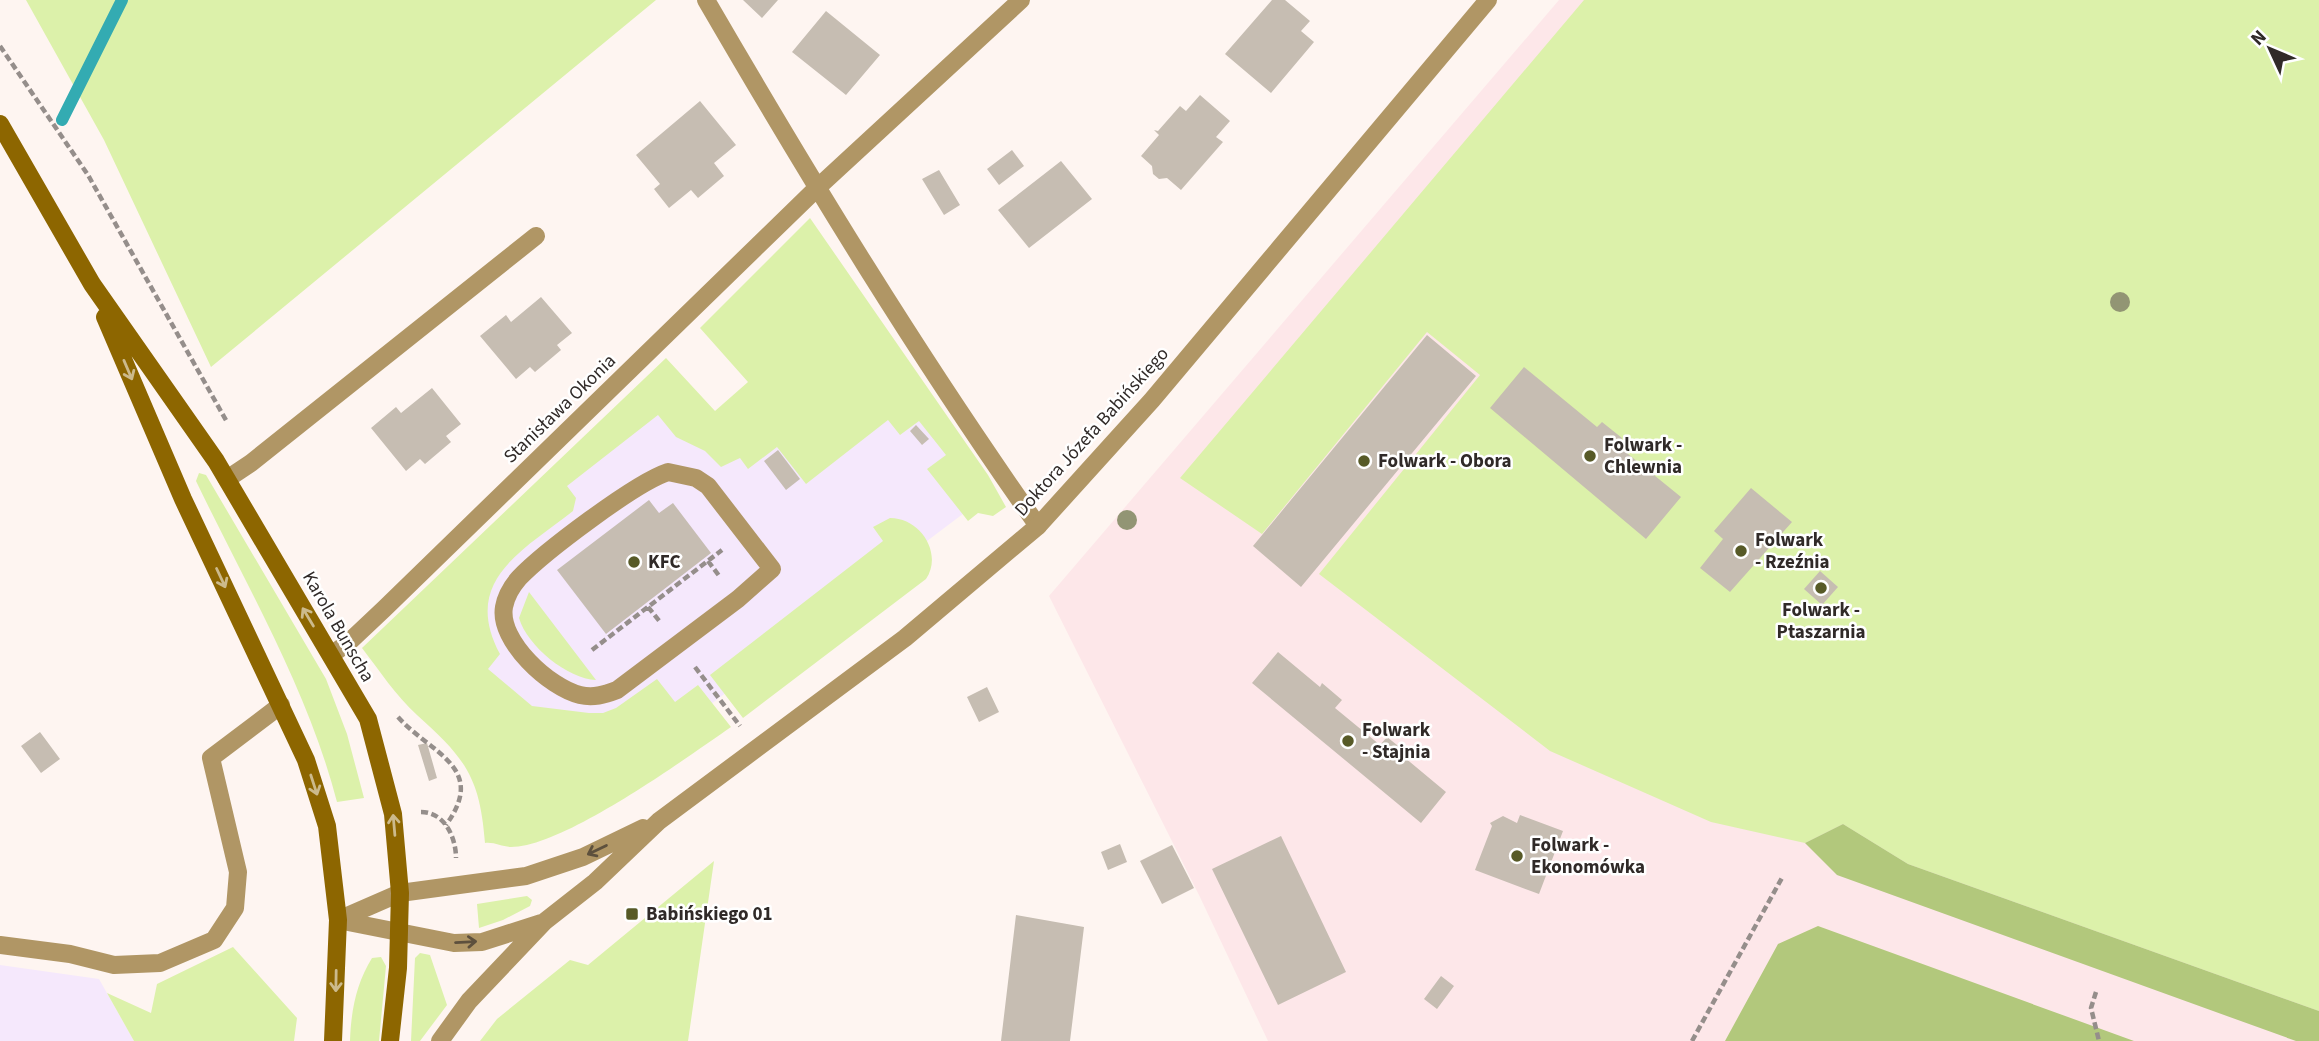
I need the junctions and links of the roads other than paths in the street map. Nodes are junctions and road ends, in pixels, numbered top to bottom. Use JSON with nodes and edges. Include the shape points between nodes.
{"nodes":[{"id":1,"x":706,"y":0,"type":"edge"},
{"id":2,"x":1021,"y":0,"type":"edge"},
{"id":3,"x":1488,"y":0,"type":"edge"},
{"id":4,"x":0,"y":124,"type":"edge"},
{"id":5,"x":816,"y":189,"type":"junction"},
{"id":6,"x":536,"y":236,"type":"dead end"},
{"id":7,"x":92,"y":285,"type":"junction"},
{"id":8,"x":227,"y":480,"type":"junction"},
{"id":9,"x":1038,"y":526,"type":"junction"},
{"id":10,"x":744,"y":533,"type":"joint"},
{"id":11,"x":331,"y":655,"type":"junction"},
{"id":12,"x":281,"y":705,"type":"junction"},
{"id":13,"x":659,"y":821,"type":"junction"},
{"id":14,"x":400,"y":893,"type":"junction"},
{"id":15,"x":338,"y":920,"type":"junction"},
{"id":16,"x":544,"y":922,"type":"junction"},
{"id":17,"x":400,"y":931,"type":"junction"},
{"id":18,"x":0,"y":945,"type":"edge"},
{"id":19,"x":333,"y":1041,"type":"edge"},
{"id":20,"x":390,"y":1041,"type":"edge"},
{"id":21,"x":440,"y":1041,"type":"edge"}],
"edges":[{"from":1,"to":5,"type":"street"},
{"from":2,"to":5,"type":"street","name":"Stanisława Okonia"},
{"from":3,"to":9,"type":"street","name":"Doktora Józefa Babińskiego","via":[[1152,400]]},
{"from":4,"to":7,"type":"main road","name":"Karola Bunscha"},
{"from":5,"to":9,"type":"street"},
{"from":5,"to":11,"type":"street","name":"Stanisława Okonia","via":[[384,609]]},
{"from":6,"to":8,"type":"street"},
{"from":7,"to":8,"type":"main road","name":"Karola Bunscha"},
{"from":7,"to":12,"type":"main road","name":"Karola Bunscha","one_way":true,"via":[[183,499]]},
{"from":11,"to":8,"type":"main road","name":"Karola Bunscha","one_way":true},
{"from":9,"to":13,"type":"street","name":"Doktora Józefa Babińskiego","via":[[905,638]]},
{"from":10,"to":10,"type":"street","via":[[696,478],[668,472],[652,477],[520,577],[503,609],[508,633],[522,655],[571,692],[594,696],[617,690],[772,569]]},
{"from":14,"to":11,"type":"main road","name":"Karola Bunscha","one_way":true,"via":[[393,814],[368,719]]},
{"from":12,"to":15,"type":"main road","name":"Karola Bunscha","one_way":true,"via":[[306,760],[327,825]]},
{"from":12,"to":18,"type":"street","via":[[211,758],[238,872],[235,908],[214,940],[160,963],[114,965]]},
{"from":13,"to":14,"type":"street","name":"Doktora Józefa Babińskiego","one_way":true,"via":[[583,857],[526,876]]},
{"from":13,"to":16,"type":"street","name":"Doktora Józefa Babińskiego"},
{"from":14,"to":15,"type":"street","name":"Doktora Józefa Babińskiego"},
{"from":14,"to":17,"type":"main road","name":"Karola Bunscha"},
{"from":15,"to":17,"type":"street","name":"Doktora Józefa Babińskiego"},
{"from":15,"to":19,"type":"main road","one_way":true},
{"from":17,"to":16,"type":"street","name":"Doktora Józefa Babińskiego","one_way":true,"via":[[429,940],[482,942]]},
{"from":16,"to":21,"type":"street","name":"Doktora Józefa Babińskiego","via":[[469,1001]]},
{"from":17,"to":20,"type":"main road","name":"Karola Bunscha"}]}
